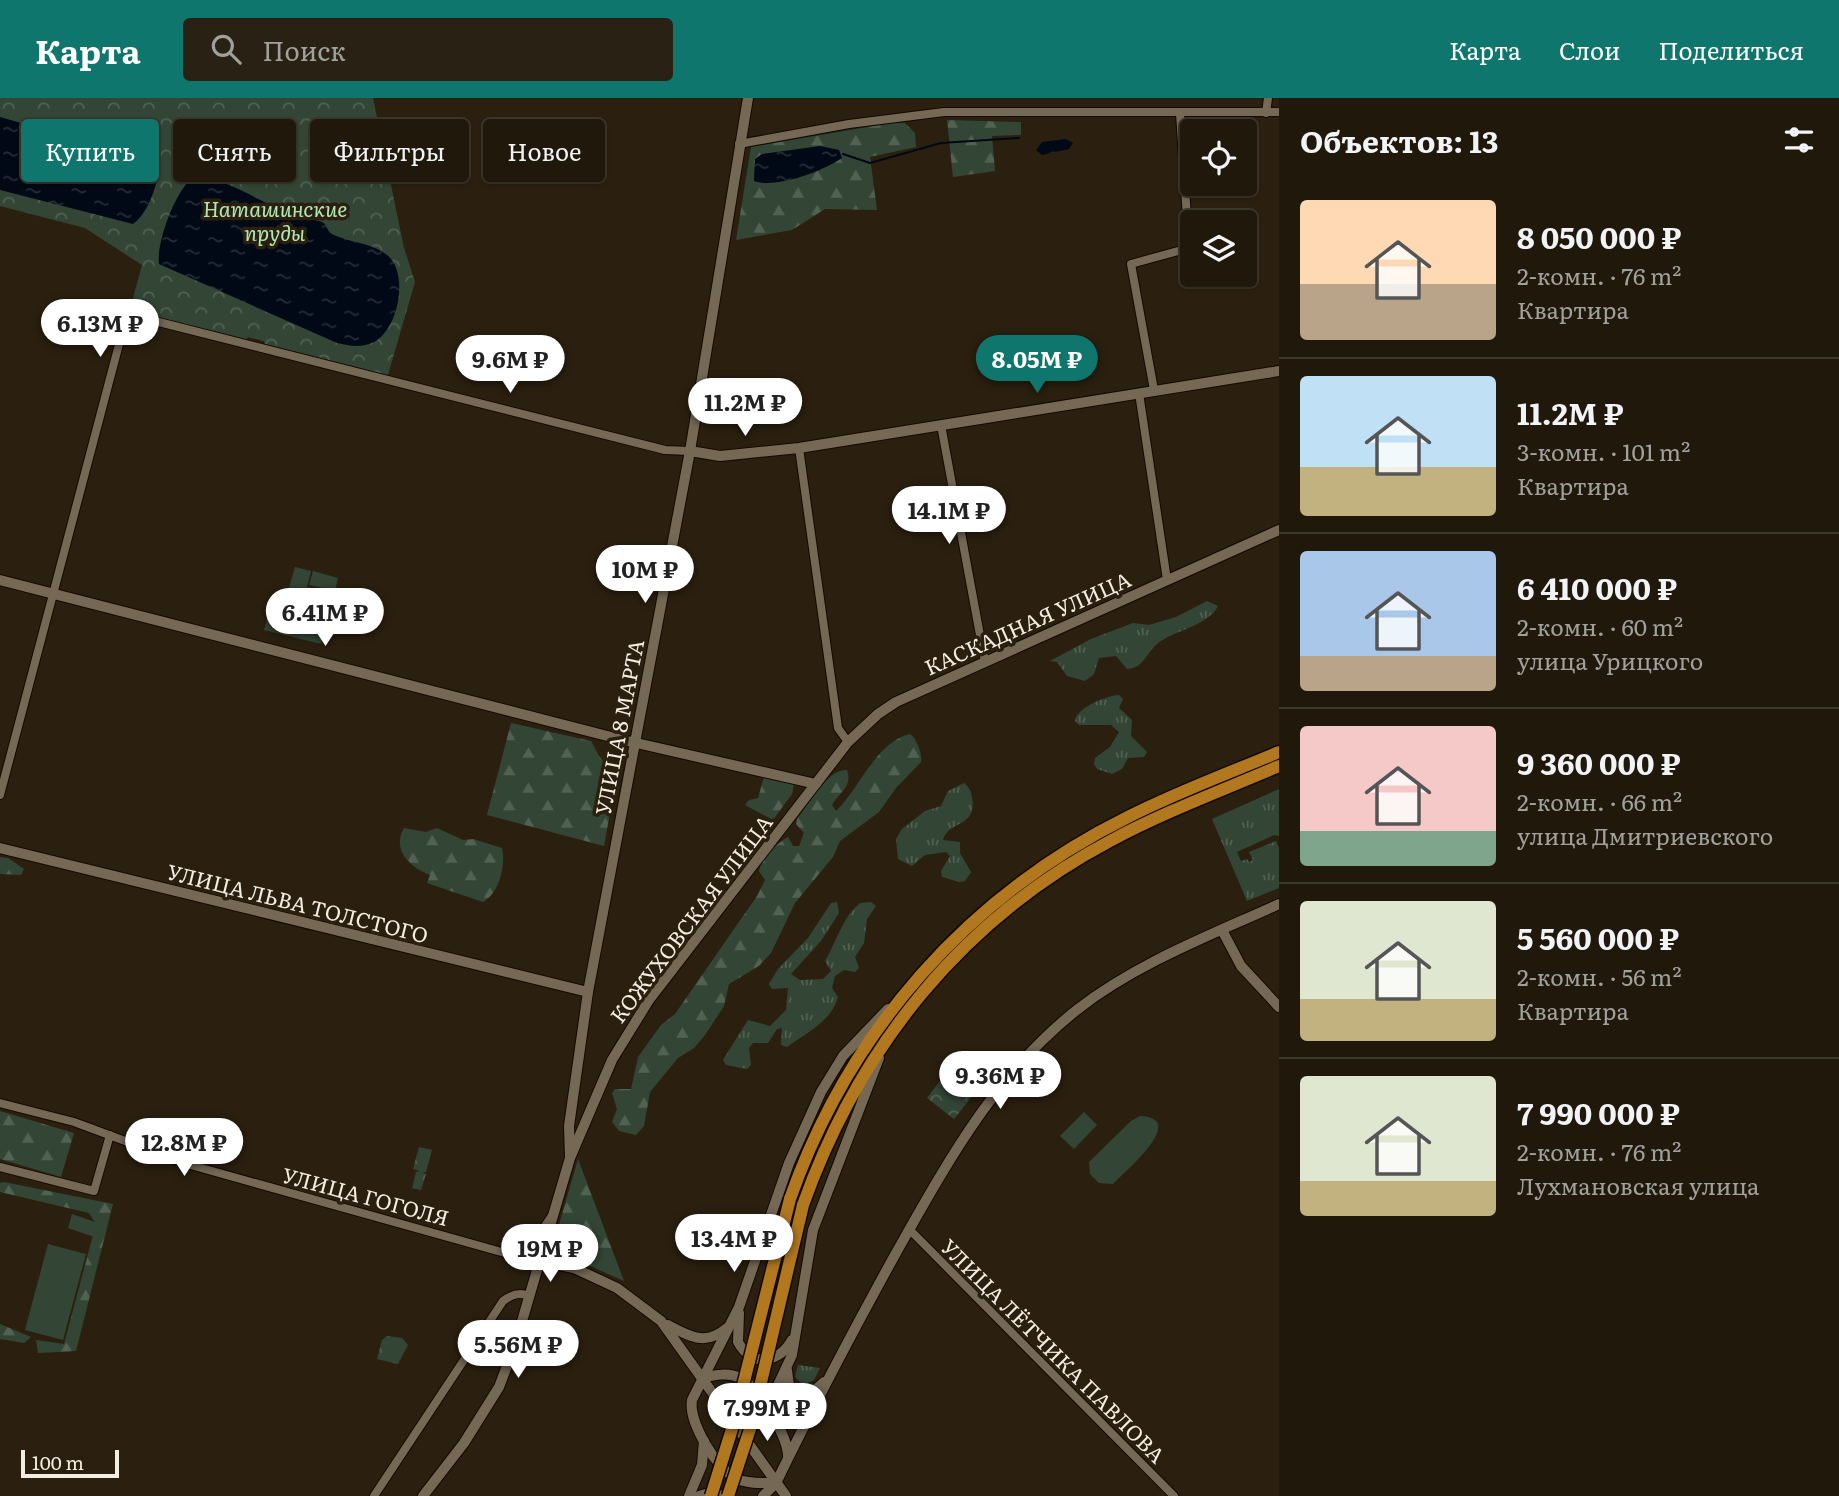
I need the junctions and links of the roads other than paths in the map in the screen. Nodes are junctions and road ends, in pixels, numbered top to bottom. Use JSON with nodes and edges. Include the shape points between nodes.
{"nodes":[{"id":1,"x":748,"y":98,"type":"edge"},
{"id":2,"x":1268,"y":98,"type":"edge"},
{"id":3,"x":1279,"y":112,"type":"edge"},
{"id":4,"x":1180,"y":113,"type":"junction"},
{"id":5,"x":1266,"y":113,"type":"junction"},
{"id":6,"x":739,"y":144,"type":"junction"},
{"id":7,"x":1279,"y":371,"type":"edge"},
{"id":8,"x":1154,"y":390,"type":"junction"},
{"id":9,"x":1139,"y":393,"type":"junction"},
{"id":10,"x":941,"y":425,"type":"junction"},
{"id":11,"x":799,"y":448,"type":"junction"},
{"id":12,"x":690,"y":451,"type":"junction"},
{"id":13,"x":1279,"y":530,"type":"edge"},
{"id":14,"x":0,"y":580,"type":"edge"},
{"id":15,"x":1167,"y":580,"type":"junction"},
{"id":16,"x":52,"y":593,"type":"junction"},
{"id":17,"x":985,"y":662,"type":"junction"},
{"id":18,"x":635,"y":742,"type":"junction"},
{"id":19,"x":848,"y":742,"type":"junction"},
{"id":20,"x":1279,"y":752,"type":"edge"},
{"id":21,"x":1279,"y":766,"type":"edge"},
{"id":22,"x":816,"y":784,"type":"junction"},
{"id":23,"x":0,"y":795,"type":"edge"},
{"id":24,"x":0,"y":848,"type":"edge"},
{"id":25,"x":1279,"y":904,"type":"edge"},
{"id":26,"x":1222,"y":930,"type":"junction"},
{"id":27,"x":588,"y":992,"type":"junction"},
{"id":28,"x":902,"y":995,"type":"junction"},
{"id":29,"x":1279,"y":1007,"type":"edge"},
{"id":30,"x":888,"y":1035,"type":"junction"},
{"id":31,"x":0,"y":1103,"type":"edge"},
{"id":32,"x":572,"y":1106,"type":"junction"},
{"id":33,"x":591,"y":1110,"type":"junction"},
{"id":34,"x":110,"y":1135,"type":"junction"},
{"id":35,"x":570,"y":1158,"type":"junction"},
{"id":36,"x":0,"y":1167,"type":"edge"},
{"id":37,"x":556,"y":1209,"type":"junction"},
{"id":38,"x":909,"y":1229,"type":"junction"},
{"id":39,"x":520,"y":1256,"type":"junction"},
{"id":40,"x":541,"y":1262,"type":"junction"},
{"id":41,"x":530,"y":1297,"type":"junction"},
{"id":42,"x":740,"y":1307,"type":"junction"},
{"id":43,"x":661,"y":1321,"type":"junction"},
{"id":44,"x":730,"y":1325,"type":"junction"},
{"id":45,"x":797,"y":1330,"type":"junction"},
{"id":46,"x":787,"y":1368,"type":"junction"},
{"id":47,"x":830,"y":1377,"type":"junction"},
{"id":48,"x":702,"y":1378,"type":"junction"},
{"id":49,"x":809,"y":1417,"type":"junction"},
{"id":50,"x":776,"y":1423,"type":"junction"},
{"id":51,"x":704,"y":1440,"type":"junction"},
{"id":52,"x":788,"y":1458,"type":"junction"},
{"id":53,"x":776,"y":1483,"type":"junction"},
{"id":54,"x":374,"y":1496,"type":"edge"},
{"id":55,"x":423,"y":1496,"type":"edge"},
{"id":56,"x":689,"y":1496,"type":"edge"},
{"id":57,"x":699,"y":1496,"type":"edge"},
{"id":58,"x":711,"y":1496,"type":"edge"},
{"id":59,"x":725,"y":1496,"type":"edge"},
{"id":60,"x":763,"y":1496,"type":"edge"},
{"id":61,"x":786,"y":1496,"type":"edge"},
{"id":62,"x":1174,"y":1496,"type":"edge"}],
"edges":[{"from":1,"to":6,"type":"street","name":"УЛИЦА 8 МАРТА"},
{"from":2,"to":5,"type":"street"},
{"from":3,"to":5,"type":"street"},
{"from":4,"to":5,"type":"street"},
{"from":4,"to":6,"type":"street","via":[[944,112]]},
{"from":4,"to":8,"type":"street","via":[[1189,248],[1131,264]]},
{"from":6,"to":12,"type":"street","name":"УЛИЦА 8 МАРТА"},
{"from":7,"to":8,"type":"street"},
{"from":8,"to":9,"type":"street"},
{"from":9,"to":10,"type":"street"},
{"from":9,"to":15,"type":"street"},
{"from":10,"to":11,"type":"street"},
{"from":10,"to":17,"type":"street"},
{"from":11,"to":12,"type":"street","via":[[720,456]]},
{"from":11,"to":19,"type":"street","via":[[838,728]]},
{"from":12,"to":16,"type":"street","via":[[654,447],[127,314]]},
{"from":12,"to":18,"type":"street","name":"УЛИЦА 8 МАРТА"},
{"from":13,"to":15,"type":"street","name":"КАСКАДНАЯ УЛИЦА"},
{"from":14,"to":16,"type":"street"},
{"from":15,"to":17,"type":"street","name":"КАСКАДНАЯ УЛИЦА"},
{"from":16,"to":18,"type":"street"},
{"from":16,"to":23,"type":"street"},
{"from":17,"to":19,"type":"street","name":"КАСКАДНАЯ УЛИЦА","via":[[896,702]]},
{"from":18,"to":22,"type":"street"},
{"from":18,"to":27,"type":"street","name":"УЛИЦА 8 МАРТА"},
{"from":19,"to":22,"type":"street","name":"КАСКАДНАЯ УЛИЦА"},
{"from":20,"to":28,"type":"highway","via":[[1128,817],[1058,856],[981,914]]},
{"from":21,"to":30,"type":"highway","via":[[1125,834],[1044,882],[967,946]]},
{"from":22,"to":33,"type":"street","name":"КОЖУХОВСКАЯ УЛИЦА","via":[[649,1000],[612,1060]]},
{"from":24,"to":27,"type":"street","name":"УЛИЦА ЛЬВА ТОЛСТОГО"},
{"from":25,"to":26,"type":"street"},
{"from":26,"to":29,"type":"street","via":[[1241,966]]},
{"from":26,"to":38,"type":"street","via":[[1118,982],[1048,1036],[985,1104]]},
{"from":27,"to":32,"type":"street","name":"УЛИЦА 8 МАРТА"},
{"from":28,"to":42,"type":"street","via":[[843,1056],[821,1092],[789,1163]]},
{"from":28,"to":58,"type":"highway","bridge":true,"via":[[861,1050],[826,1111],[790,1199]]},
{"from":30,"to":45,"type":"street","via":[[816,1220]]},
{"from":30,"to":59,"type":"highway","bridge":true,"via":[[859,1079],[824,1148],[803,1205],[750,1429]]},
{"from":31,"to":34,"type":"street","name":"УЛИЦА ГОГОЛЯ"},
{"from":32,"to":33,"type":"street","via":[[579,1116]]},
{"from":32,"to":35,"type":"street","name":"УЛИЦА 8 МАРТА"},
{"from":33,"to":35,"type":"street","name":"КОЖУХОВСКАЯ УЛИЦА"},
{"from":34,"to":36,"type":"street","via":[[94,1191]]},
{"from":34,"to":39,"type":"street","name":"УЛИЦА ГОГОЛЯ","via":[[187,1164]]},
{"from":35,"to":37,"type":"street"},
{"from":37,"to":39,"type":"street"},
{"from":37,"to":40,"type":"street"},
{"from":38,"to":47,"type":"street"},
{"from":38,"to":62,"type":"street","name":"УЛИЦА ЛЁТЧИКА ПАВЛОВА"},
{"from":39,"to":40,"type":"street"},
{"from":40,"to":41,"type":"street"},
{"from":40,"to":43,"type":"street","via":[[574,1268],[617,1288]]},
{"from":41,"to":54,"type":"street","via":[[514,1295],[503,1301]]},
{"from":41,"to":55,"type":"street","via":[[499,1387]]},
{"from":42,"to":44,"type":"street"},
{"from":42,"to":45,"type":"street","via":[[738,1342],[756,1359],[780,1356]]},
{"from":43,"to":44,"type":"street","via":[[703,1340]]},
{"from":43,"to":48,"type":"street"},
{"from":44,"to":48,"type":"street"},
{"from":45,"to":46,"type":"street"},
{"from":46,"to":47,"type":"street","via":[[789,1386],[801,1394],[815,1391]]},
{"from":46,"to":50,"type":"street","via":[[771,1400]]},
{"from":47,"to":49,"type":"street"},
{"from":48,"to":50,"type":"street","via":[[727,1374],[740,1378],[751,1386]]},
{"from":48,"to":51,"type":"street","via":[[691,1414]]},
{"from":48,"to":53,"type":"street"},
{"from":49,"to":50,"type":"street","via":[[794,1431]]},
{"from":49,"to":52,"type":"street"},
{"from":50,"to":52,"type":"street","via":[[786,1440]]},
{"from":51,"to":53,"type":"street","via":[[731,1476]]},
{"from":51,"to":56,"type":"street","via":[[702,1465]]},
{"from":52,"to":53,"type":"street"},
{"from":53,"to":60,"type":"street"},
{"from":53,"to":61,"type":"street"},
{"from":57,"to":59,"type":"street"}]}
